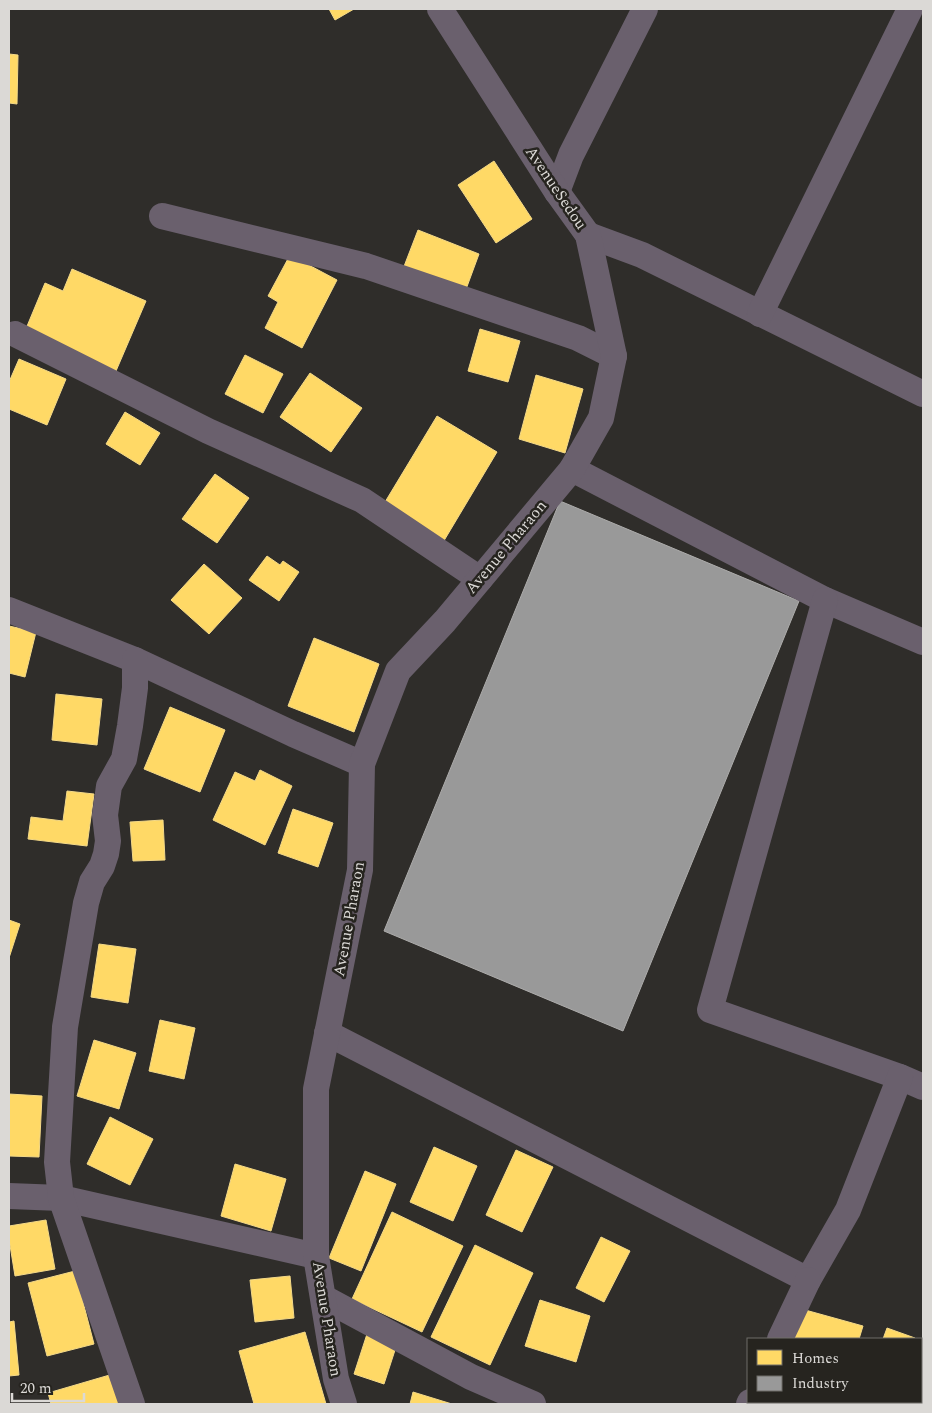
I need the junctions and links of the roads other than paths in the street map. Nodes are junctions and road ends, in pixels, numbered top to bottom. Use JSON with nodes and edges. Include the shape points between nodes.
{"nodes":[{"id":1,"x":440,"y":9,"type":"edge"},
{"id":2,"x":645,"y":9,"type":"edge"},
{"id":3,"x":910,"y":9,"type":"edge"},
{"id":4,"x":557,"y":192,"type":"junction"},
{"id":5,"x":162,"y":216,"type":"dead end"},
{"id":6,"x":588,"y":235,"type":"junction"},
{"id":7,"x":760,"y":314,"type":"junction"},
{"id":8,"x":15,"y":334,"type":"dead end"},
{"id":9,"x":614,"y":356,"type":"junction"},
{"id":10,"x":923,"y":394,"type":"edge"},
{"id":11,"x":572,"y":469,"type":"junction"},
{"id":12,"x":480,"y":579,"type":"junction"},
{"id":13,"x":825,"y":600,"type":"junction"},
{"id":14,"x":9,"y":610,"type":"edge"},
{"id":15,"x":923,"y":642,"type":"edge"},
{"id":16,"x":135,"y":660,"type":"junction"},
{"id":17,"x":362,"y":764,"type":"junction"},
{"id":18,"x":327,"y":1033,"type":"junction"},
{"id":19,"x":912,"y":1082,"type":"edge"},
{"id":20,"x":9,"y":1196,"type":"edge"},
{"id":21,"x":61,"y":1198,"type":"junction"},
{"id":22,"x":316,"y":1256,"type":"junction"},
{"id":23,"x":808,"y":1280,"type":"junction"},
{"id":24,"x":324,"y":1298,"type":"junction"},
{"id":25,"x":780,"y":1338,"type":"edge"},
{"id":26,"x":132,"y":1404,"type":"edge"},
{"id":27,"x":344,"y":1404,"type":"edge"},
{"id":28,"x":533,"y":1404,"type":"edge"}],
"edges":[{"from":1,"to":4,"type":"street","name":"AvenueSedou"},
{"from":2,"to":4,"type":"street","via":[[572,155]]},
{"from":3,"to":7,"type":"street"},
{"from":4,"to":6,"type":"street","name":"AvenueSedou"},
{"from":5,"to":9,"type":"street","via":[[366,266],[578,338]]},
{"from":6,"to":7,"type":"street","via":[[642,256]]},
{"from":6,"to":9,"type":"street","name":"AvenueSedou"},
{"from":7,"to":10,"type":"street"},
{"from":8,"to":12,"type":"street","via":[[208,431],[362,500]]},
{"from":9,"to":11,"type":"street","name":"AvenueSedou","via":[[601,418]]},
{"from":11,"to":12,"type":"street","name":"Avenue Pharaon"},
{"from":11,"to":13,"type":"street"},
{"from":12,"to":17,"type":"street","name":"Avenue Pharaon","via":[[398,671]]},
{"from":13,"to":15,"type":"street"},
{"from":13,"to":19,"type":"street","via":[[710,1010]]},
{"from":14,"to":16,"type":"street"},
{"from":16,"to":17,"type":"street"},
{"from":16,"to":21,"type":"street","via":[[135,688],[125,751],[121,766],[109,786],[105,815],[106,854],[86,903],[65,1027],[57,1162]]},
{"from":17,"to":18,"type":"street","name":"Avenue Pharaon","via":[[360,870]]},
{"from":18,"to":22,"type":"street","name":"Avenue Pharaon","via":[[316,1089]]},
{"from":18,"to":23,"type":"street"},
{"from":19,"to":23,"type":"street","via":[[848,1210]]},
{"from":20,"to":21,"type":"street"},
{"from":21,"to":22,"type":"street"},
{"from":21,"to":26,"type":"street"},
{"from":22,"to":24,"type":"street","name":"Avenue Pharaon"},
{"from":23,"to":25,"type":"street"},
{"from":24,"to":27,"type":"street","name":"Avenue Pharaon","via":[[336,1379]]},
{"from":24,"to":28,"type":"street","via":[[471,1377]]}]}
